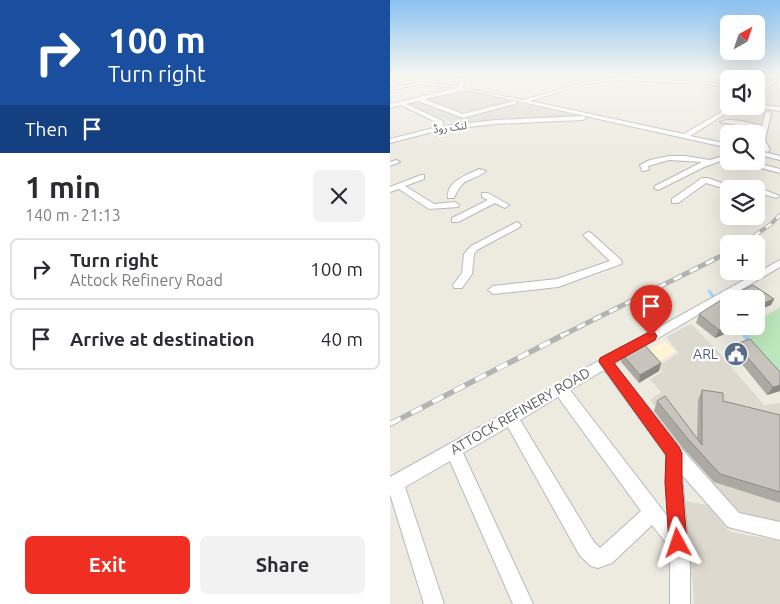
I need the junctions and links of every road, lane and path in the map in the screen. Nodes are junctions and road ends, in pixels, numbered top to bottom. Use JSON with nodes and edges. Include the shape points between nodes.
{"nodes":[{"id":1,"x":401,"y":103,"type":"joint"},
{"id":2,"x":429,"y":103,"type":"edge"},
{"id":3,"x":500,"y":103,"type":"edge"},
{"id":4,"x":523,"y":104,"type":"joint"},
{"id":5,"x":390,"y":106,"type":"edge"},
{"id":6,"x":765,"y":109,"type":"edge"},
{"id":7,"x":780,"y":109,"type":"edge"},
{"id":8,"x":765,"y":111,"type":"edge"},
{"id":9,"x":769,"y":111,"type":"junction"},
{"id":10,"x":531,"y":113,"type":"dead end"},
{"id":11,"x":498,"y":114,"type":"junction"},
{"id":12,"x":720,"y":115,"type":"edge"},
{"id":13,"x":486,"y":118,"type":"dead end"},
{"id":14,"x":601,"y":118,"type":"junction"},
{"id":15,"x":723,"y":122,"type":"dead end"},
{"id":16,"x":750,"y":125,"type":"edge"},
{"id":17,"x":765,"y":125,"type":"edge"},
{"id":18,"x":440,"y":128,"type":"junction"},
{"id":19,"x":684,"y":137,"type":"junction"},
{"id":20,"x":390,"y":141,"type":"edge"},
{"id":21,"x":720,"y":144,"type":"edge"},
{"id":22,"x":765,"y":146,"type":"edge"},
{"id":23,"x":767,"y":150,"type":"dead end"},
{"id":24,"x":765,"y":154,"type":"edge"},
{"id":25,"x":780,"y":158,"type":"edge"},
{"id":26,"x":720,"y":159,"type":"edge"},
{"id":27,"x":710,"y":162,"type":"junction"},
{"id":28,"x":765,"y":167,"type":"edge"},
{"id":29,"x":645,"y":169,"type":"dead end"},
{"id":30,"x":482,"y":171,"type":"dead end"},
{"id":31,"x":780,"y":171,"type":"edge"},
{"id":32,"x":421,"y":178,"type":"dead end"},
{"id":33,"x":720,"y":183,"type":"edge"},
{"id":34,"x":399,"y":186,"type":"junction"},
{"id":35,"x":658,"y":188,"type":"dead end"},
{"id":36,"x":390,"y":190,"type":"edge"},
{"id":37,"x":765,"y":192,"type":"edge"},
{"id":38,"x":485,"y":195,"type":"dead end"},
{"id":39,"x":451,"y":196,"type":"dead end"},
{"id":40,"x":776,"y":196,"type":"dead end"},
{"id":41,"x":494,"y":200,"type":"junction"},
{"id":42,"x":675,"y":201,"type":"dead end"},
{"id":43,"x":455,"y":205,"type":"dead end"},
{"id":44,"x":504,"y":205,"type":"dead end"},
{"id":45,"x":455,"y":220,"type":"dead end"},
{"id":46,"x":518,"y":226,"type":"dead end"},
{"id":47,"x":588,"y":235,"type":"dead end"},
{"id":48,"x":780,"y":263,"type":"edge"},
{"id":49,"x":458,"y":285,"type":"dead end"},
{"id":50,"x":493,"y":290,"type":"dead end"},
{"id":51,"x":605,"y":362,"type":"junction"},
{"id":52,"x":560,"y":388,"type":"junction"},
{"id":53,"x":510,"y":417,"type":"junction"},
{"id":54,"x":453,"y":450,"type":"junction"},
{"id":55,"x":674,"y":453,"type":"junction"},
{"id":56,"x":393,"y":485,"type":"edge"},
{"id":57,"x":653,"y":512,"type":"junction"},
{"id":58,"x":780,"y":531,"type":"edge"},
{"id":59,"x":678,"y":543,"type":"junction"},
{"id":60,"x":434,"y":604,"type":"edge"},
{"id":61,"x":523,"y":604,"type":"edge"},
{"id":62,"x":680,"y":604,"type":"edge"}],
"edges":[{"from":1,"to":5,"type":"street"},
{"from":1,"to":18,"type":"street","via":[[441,122]]},
{"from":2,"to":3,"type":"street","via":[[463,116]]},
{"from":4,"to":11,"type":"street"},
{"from":4,"to":14,"type":"street","via":[[538,111],[547,107]]},
{"from":6,"to":9,"type":"street"},
{"from":7,"to":9,"type":"street"},
{"from":8,"to":9,"type":"street"},
{"from":9,"to":17,"type":"street"},
{"from":10,"to":11,"type":"street","via":[[514,119]]},
{"from":11,"to":13,"type":"street"},
{"from":12,"to":19,"type":"street"},
{"from":14,"to":18,"type":"street","name":"لنک روڈ","via":[[496,122]]},
{"from":14,"to":19,"type":"street"},
{"from":15,"to":16,"type":"street"},
{"from":18,"to":20,"type":"street","name":"لنک روڈ"},
{"from":19,"to":21,"type":"street"},
{"from":22,"to":23,"type":"street"},
{"from":24,"to":25,"type":"street"},
{"from":26,"to":27,"type":"street"},
{"from":27,"to":29,"type":"street","via":[[663,158],[644,165]]},
{"from":27,"to":35,"type":"street"},
{"from":28,"to":31,"type":"street"},
{"from":30,"to":39,"type":"street","via":[[458,181]]},
{"from":32,"to":34,"type":"street"},
{"from":33,"to":42,"type":"street","via":[[705,180]]},
{"from":34,"to":36,"type":"street"},
{"from":34,"to":43,"type":"street","via":[[432,207]]},
{"from":37,"to":40,"type":"street"},
{"from":38,"to":41,"type":"street"},
{"from":41,"to":44,"type":"street"},
{"from":41,"to":45,"type":"street"},
{"from":46,"to":49,"type":"street","via":[[474,248],[469,254],[469,273]]},
{"from":47,"to":50,"type":"street","via":[[616,262],[558,283]]},
{"from":48,"to":51,"type":"street","name":"ATTOCK REFINERY ROAD"},
{"from":51,"to":52,"type":"street","name":"ATTOCK REFINERY ROAD"},
{"from":51,"to":55,"type":"street"},
{"from":52,"to":53,"type":"street","name":"ATTOCK REFINERY ROAD"},
{"from":52,"to":57,"type":"street"},
{"from":53,"to":54,"type":"street","name":"ATTOCK REFINERY ROAD"},
{"from":53,"to":57,"type":"street","via":[[587,549],[598,559]]},
{"from":54,"to":56,"type":"street","name":"ATTOCK REFINERY ROAD"},
{"from":54,"to":61,"type":"street"},
{"from":55,"to":58,"type":"street","via":[[734,521]]},
{"from":55,"to":59,"type":"street"},
{"from":56,"to":60,"type":"street"},
{"from":57,"to":59,"type":"street"},
{"from":59,"to":62,"type":"street"}]}
